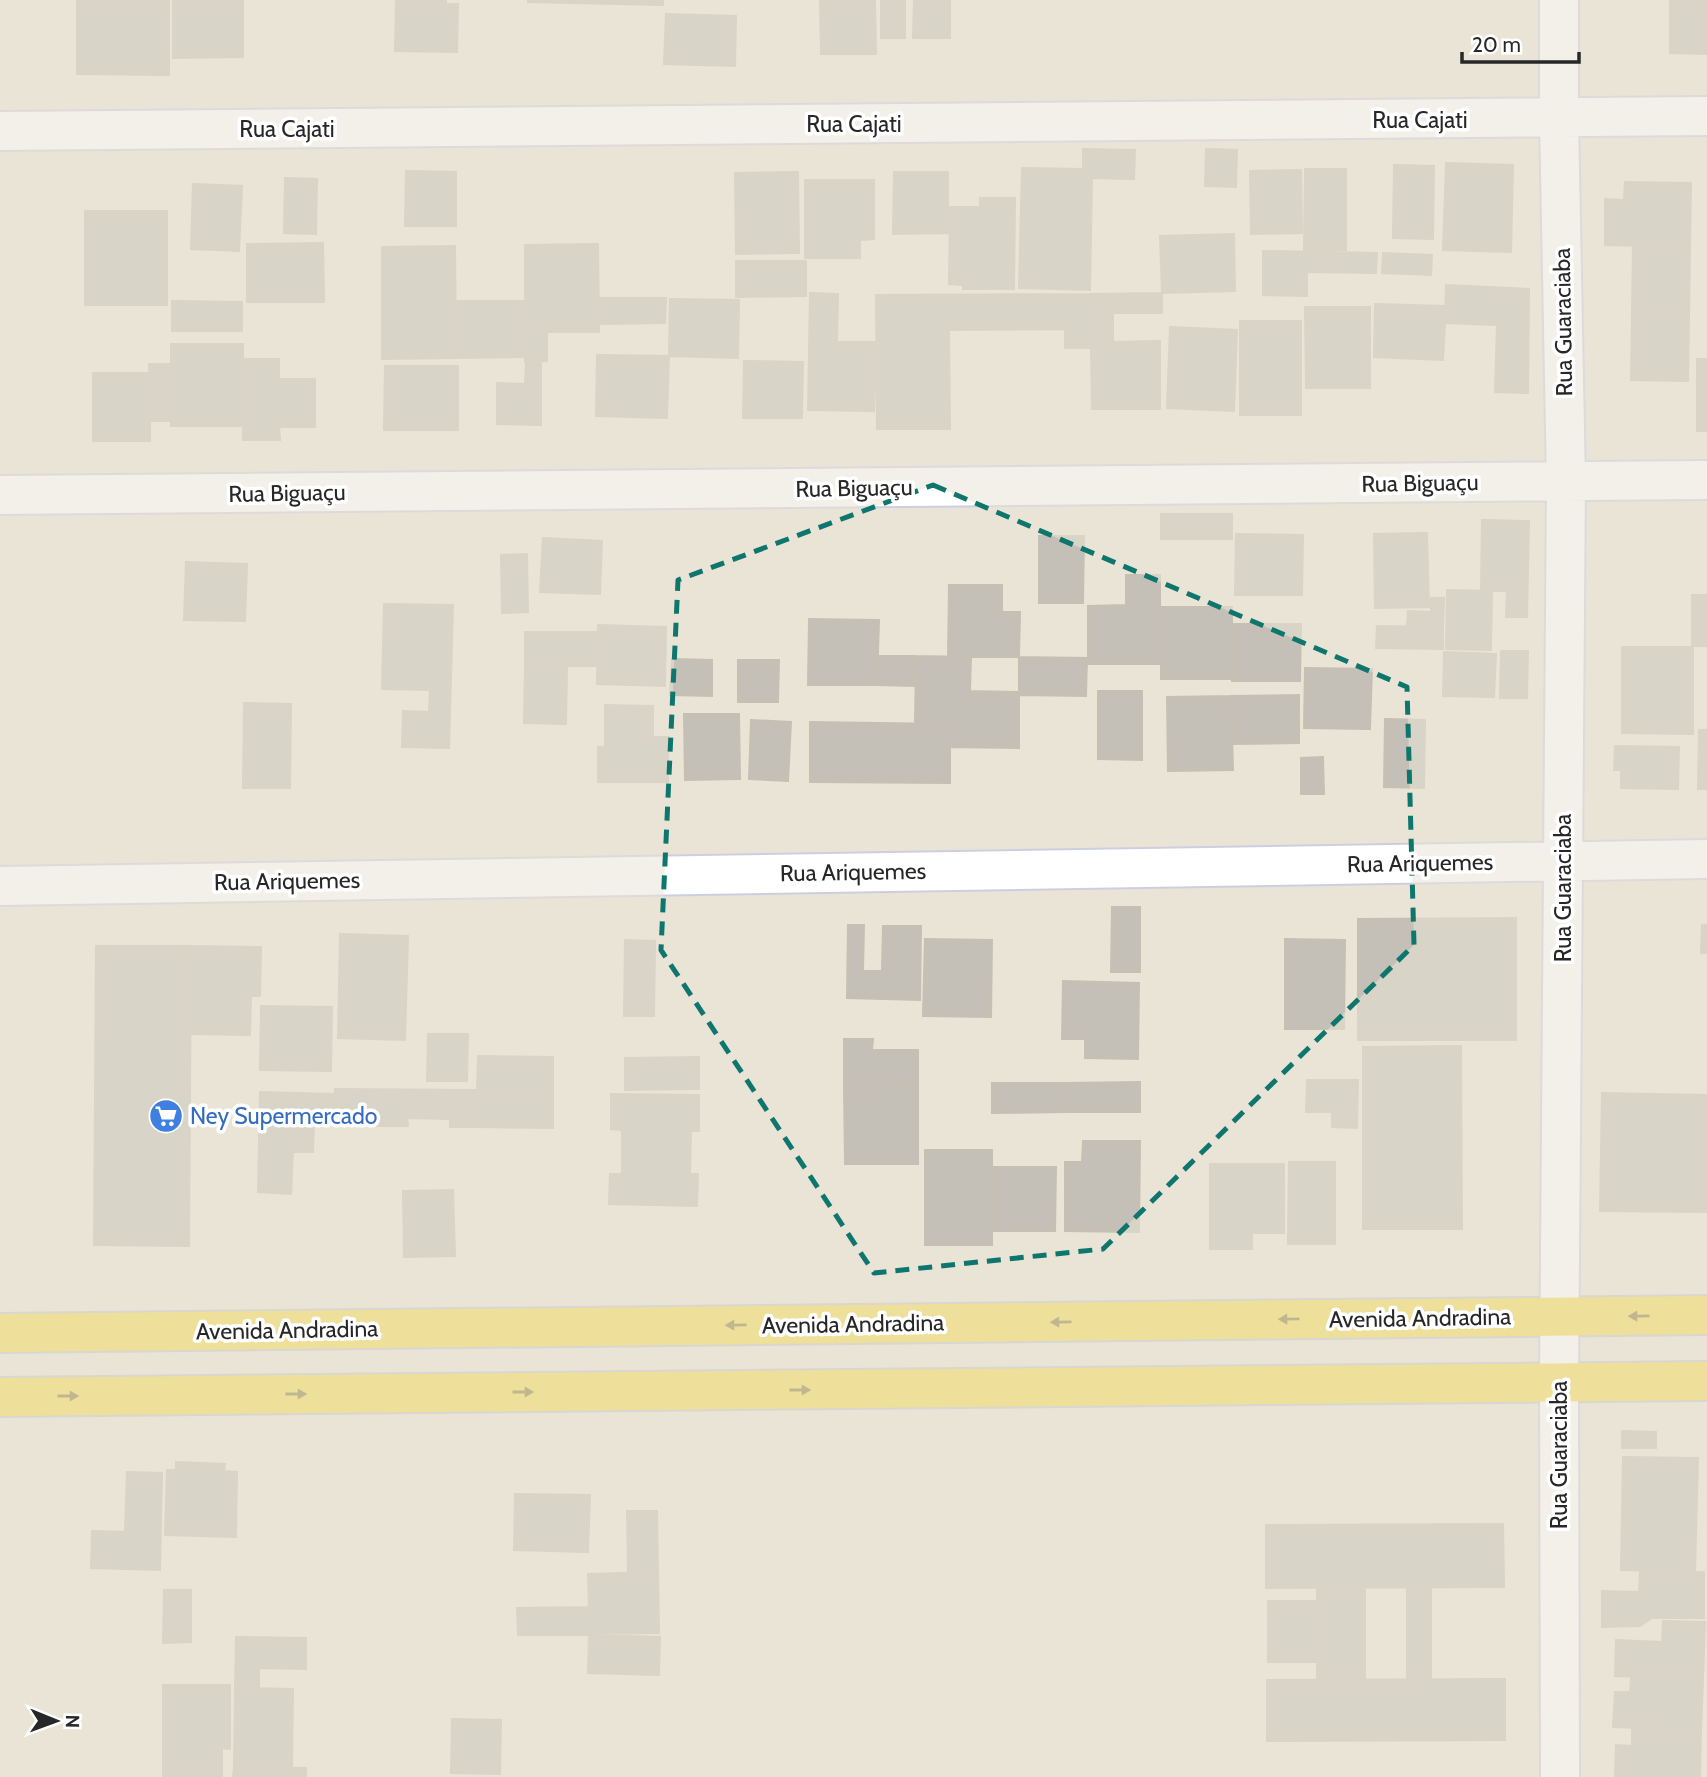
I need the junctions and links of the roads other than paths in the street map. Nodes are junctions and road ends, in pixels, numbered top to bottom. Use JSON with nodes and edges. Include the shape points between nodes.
{"nodes":[{"id":1,"x":1559,"y":0,"type":"edge"},
{"id":2,"x":1707,"y":116,"type":"edge"},
{"id":3,"x":1559,"y":118,"type":"junction"},
{"id":4,"x":0,"y":131,"type":"edge"},
{"id":5,"x":1707,"y":480,"type":"edge"},
{"id":6,"x":1566,"y":482,"type":"junction"},
{"id":7,"x":0,"y":495,"type":"edge"},
{"id":8,"x":1707,"y":859,"type":"edge"},
{"id":9,"x":1563,"y":861,"type":"junction"},
{"id":10,"x":0,"y":886,"type":"edge"},
{"id":11,"x":1707,"y":1315,"type":"edge"},
{"id":12,"x":1559,"y":1316,"type":"junction"},
{"id":13,"x":0,"y":1333,"type":"edge"},
{"id":14,"x":1707,"y":1381,"type":"edge"},
{"id":15,"x":1559,"y":1383,"type":"junction"},
{"id":16,"x":0,"y":1396,"type":"edge"},
{"id":17,"x":1560,"y":1777,"type":"edge"}],
"edges":[{"from":1,"to":3,"type":"street","name":"Rua Guaraciaba"},
{"from":2,"to":3,"type":"street","name":"Rua Cajati"},
{"from":3,"to":4,"type":"street","name":"Rua Cajati"},
{"from":3,"to":6,"type":"street","name":"Rua Guaraciaba"},
{"from":5,"to":6,"type":"street","name":"Rua Biguaçu"},
{"from":6,"to":7,"type":"street","name":"Rua Biguaçu"},
{"from":6,"to":9,"type":"street","name":"Rua Guaraciaba"},
{"from":8,"to":9,"type":"street","name":"Rua Ariquemes"},
{"from":9,"to":10,"type":"street","name":"Rua Ariquemes"},
{"from":9,"to":12,"type":"street","name":"Rua Guaraciaba"},
{"from":11,"to":12,"type":"main road","name":"Avenida Andradina","one_way":true},
{"from":12,"to":13,"type":"main road","name":"Avenida Andradina","one_way":true},
{"from":12,"to":15,"type":"street","name":"Rua Guaraciaba"},
{"from":14,"to":15,"type":"main road"},
{"from":16,"to":15,"type":"main road","one_way":true},
{"from":15,"to":17,"type":"street","name":"Rua Guaraciaba"}]}
